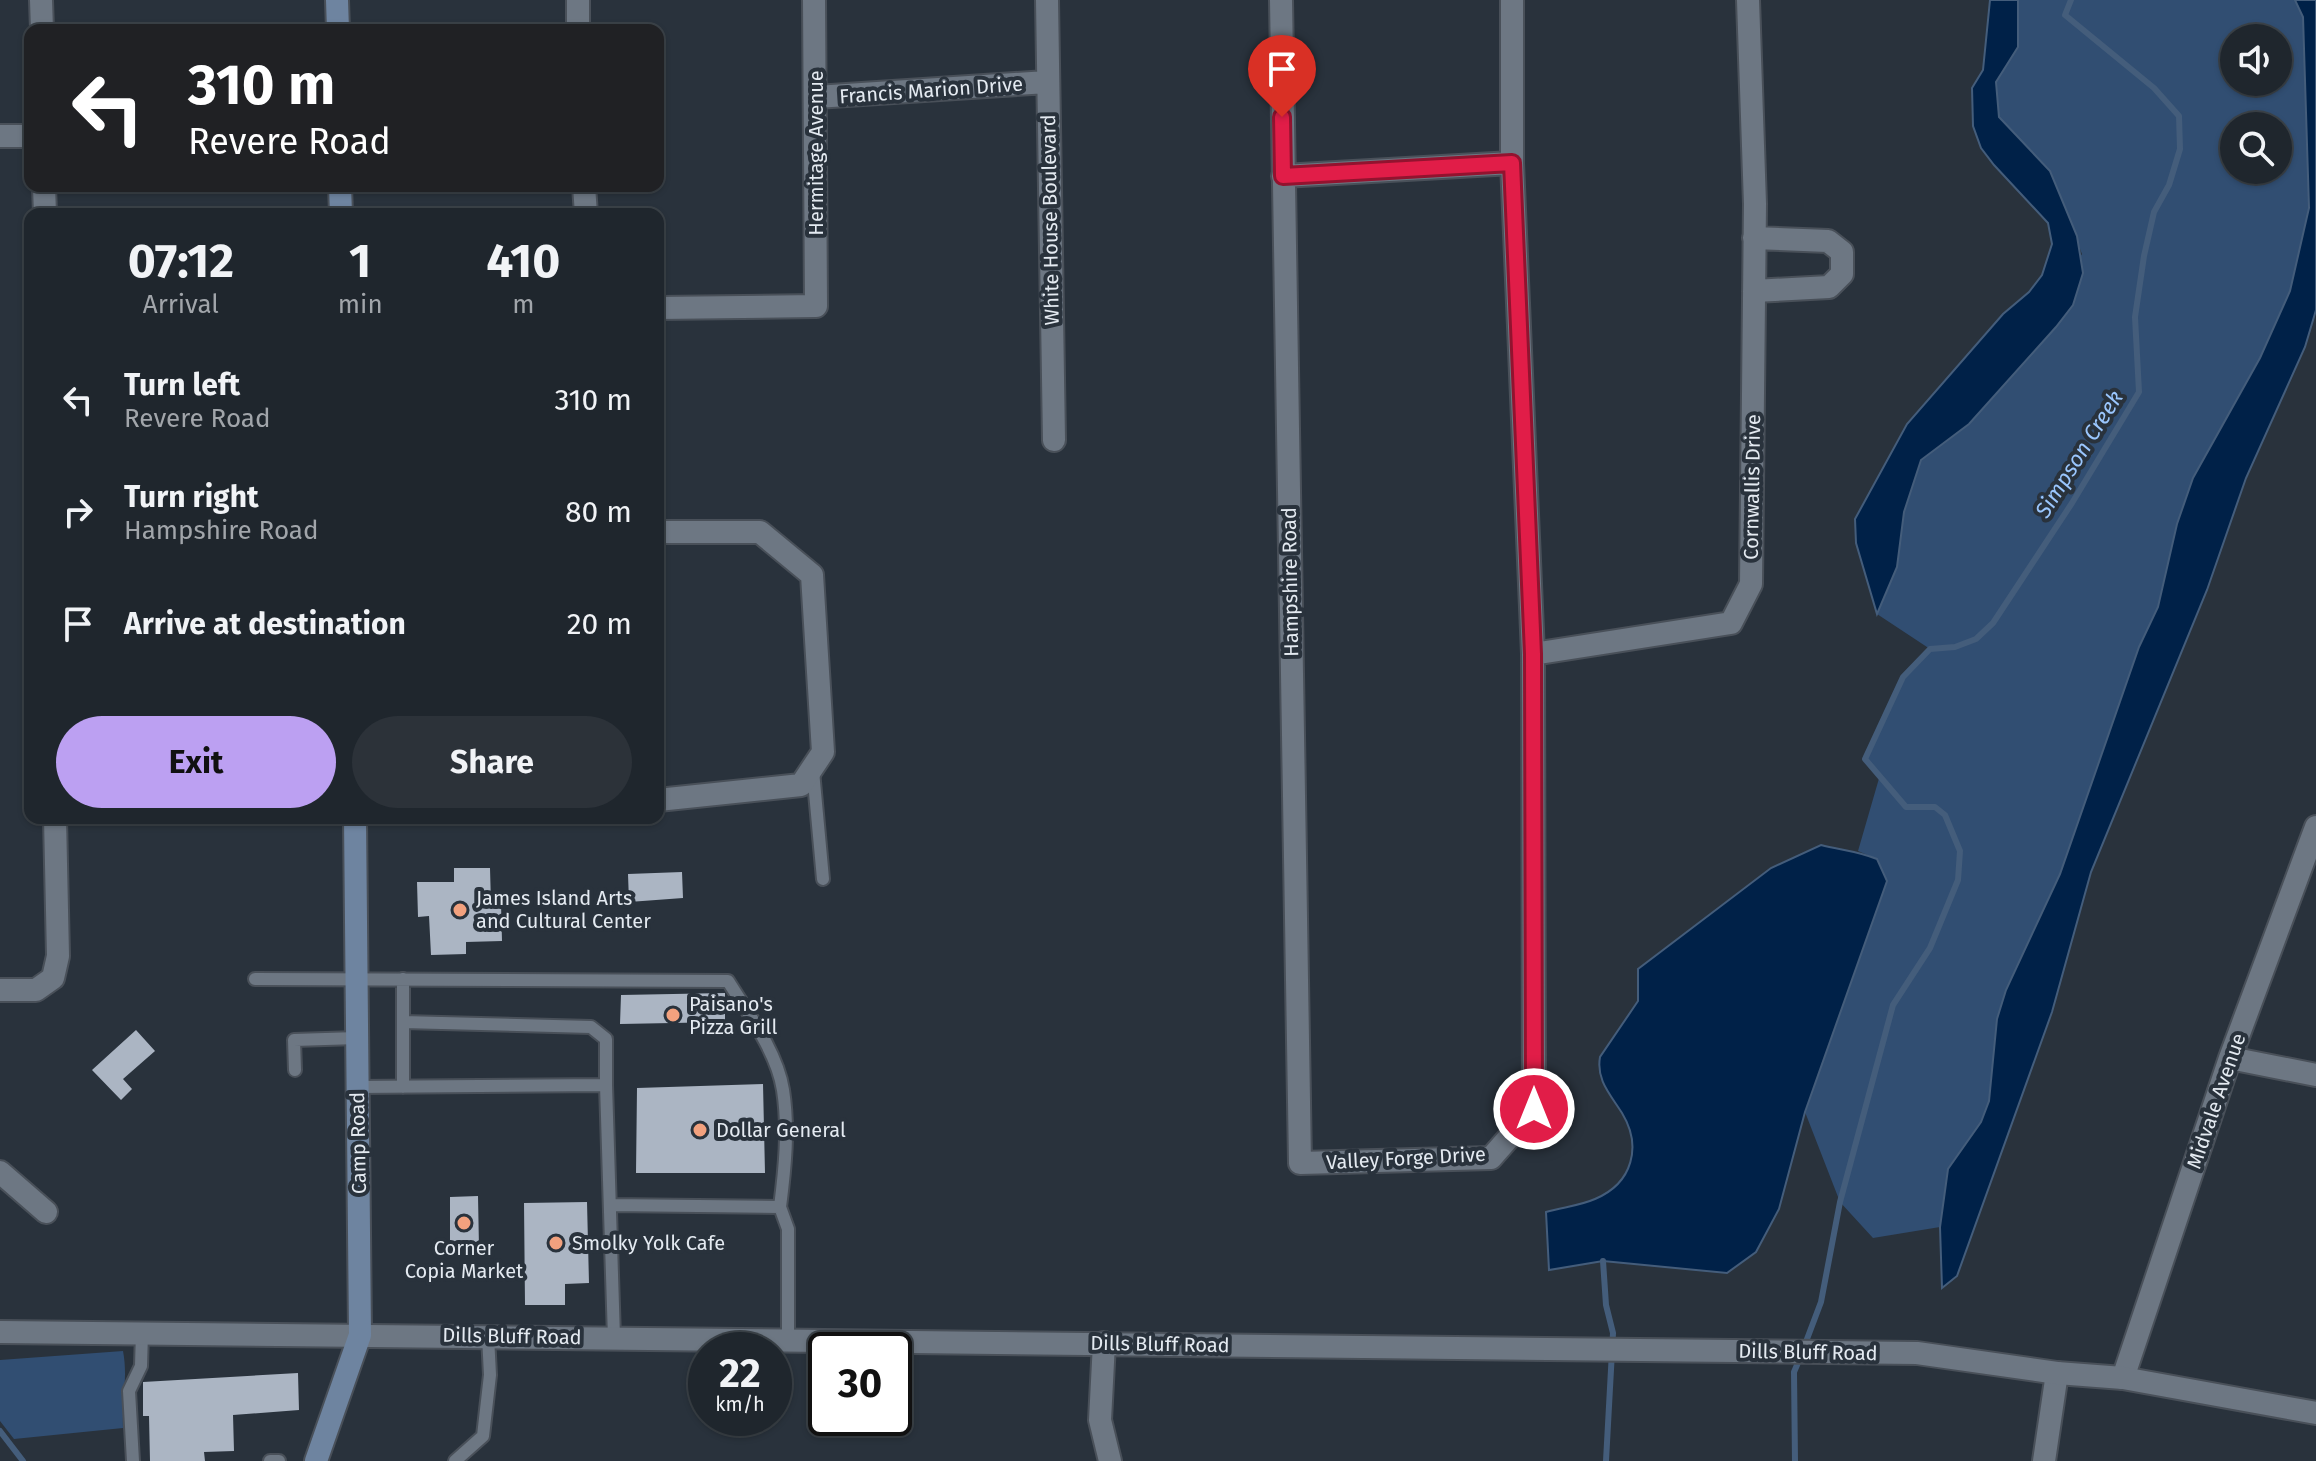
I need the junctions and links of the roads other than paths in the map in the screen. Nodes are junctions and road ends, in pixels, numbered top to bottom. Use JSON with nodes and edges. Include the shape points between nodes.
{"nodes":[{"id":1,"x":41,"y":0,"type":"edge"},
{"id":2,"x":337,"y":0,"type":"edge"},
{"id":3,"x":578,"y":0,"type":"edge"},
{"id":4,"x":814,"y":0,"type":"edge"},
{"id":5,"x":1047,"y":0,"type":"edge"},
{"id":6,"x":1281,"y":0,"type":"edge"},
{"id":7,"x":1512,"y":0,"type":"edge"},
{"id":8,"x":1748,"y":0,"type":"edge"},
{"id":9,"x":42,"y":24,"type":"edge"},
{"id":10,"x":338,"y":24,"type":"edge"},
{"id":11,"x":578,"y":24,"type":"edge"},
{"id":12,"x":1047,"y":82,"type":"junction"},
{"id":13,"x":816,"y":97,"type":"junction"},
{"id":14,"x":0,"y":136,"type":"edge"},
{"id":15,"x":24,"y":136,"type":"edge"},
{"id":16,"x":1512,"y":163,"type":"junction"},
{"id":17,"x":1283,"y":176,"type":"junction"},
{"id":18,"x":1754,"y":238,"type":"junction"},
{"id":19,"x":1754,"y":291,"type":"junction"},
{"id":20,"x":664,"y":308,"type":"edge"},
{"id":21,"x":1054,"y":440,"type":"dead end"},
{"id":22,"x":664,"y":532,"type":"edge"},
{"id":23,"x":1533,"y":654,"type":"junction"},
{"id":24,"x":813,"y":768,"type":"junction"},
{"id":25,"x":664,"y":799,"type":"edge"},
{"id":26,"x":55,"y":824,"type":"edge"},
{"id":27,"x":355,"y":824,"type":"edge"},
{"id":28,"x":2316,"y":827,"type":"edge"},
{"id":29,"x":823,"y":879,"type":"dead end"},
{"id":30,"x":357,"y":978,"type":"junction"},
{"id":31,"x":255,"y":979,"type":"dead end"},
{"id":32,"x":403,"y":979,"type":"junction"},
{"id":33,"x":0,"y":990,"type":"edge"},
{"id":34,"x":403,"y":1022,"type":"junction"},
{"id":35,"x":357,"y":1038,"type":"junction"},
{"id":36,"x":2230,"y":1058,"type":"junction"},
{"id":37,"x":295,"y":1070,"type":"dead end"},
{"id":38,"x":2316,"y":1075,"type":"edge"},
{"id":39,"x":606,"y":1085,"type":"junction"},
{"id":40,"x":357,"y":1087,"type":"junction"},
{"id":41,"x":403,"y":1087,"type":"junction"},
{"id":42,"x":1300,"y":1163,"type":"joint"},
{"id":43,"x":0,"y":1172,"type":"edge"},
{"id":44,"x":610,"y":1205,"type":"junction"},
{"id":45,"x":780,"y":1207,"type":"junction"},
{"id":46,"x":46,"y":1212,"type":"dead end"},
{"id":47,"x":0,"y":1332,"type":"edge"},
{"id":48,"x":788,"y":1332,"type":"edge"},
{"id":49,"x":142,"y":1333,"type":"junction"},
{"id":50,"x":360,"y":1335,"type":"junction"},
{"id":51,"x":488,"y":1336,"type":"junction"},
{"id":52,"x":614,"y":1338,"type":"junction"},
{"id":53,"x":688,"y":1339,"type":"edge"},
{"id":54,"x":792,"y":1340,"type":"edge"},
{"id":55,"x":1104,"y":1343,"type":"junction"},
{"id":56,"x":2057,"y":1373,"type":"junction"},
{"id":57,"x":2123,"y":1378,"type":"junction"},
{"id":58,"x":2316,"y":1413,"type":"edge"},
{"id":59,"x":133,"y":1461,"type":"edge"},
{"id":60,"x":270,"y":1461,"type":"edge"},
{"id":61,"x":279,"y":1461,"type":"edge"},
{"id":62,"x":316,"y":1461,"type":"edge"},
{"id":63,"x":455,"y":1461,"type":"edge"},
{"id":64,"x":1110,"y":1461,"type":"edge"},
{"id":65,"x":2044,"y":1461,"type":"edge"}],
"edges":[{"from":1,"to":9,"type":"street"},
{"from":2,"to":10,"type":"main road"},
{"from":3,"to":11,"type":"street"},
{"from":4,"to":13,"type":"street","name":"Hermitage Avenue"},
{"from":5,"to":12,"type":"street","name":"White House Boulevard"},
{"from":6,"to":17,"type":"street","name":"Hampshire Road"},
{"from":7,"to":16,"type":"street","name":"Valley Forge Drive"},
{"from":8,"to":18,"type":"street","name":"Cornwallis Drive"},
{"from":12,"to":13,"type":"street","name":"Francis Marion Drive"},
{"from":12,"to":21,"type":"street","name":"White House Boulevard"},
{"from":13,"to":20,"type":"street","name":"Hermitage Avenue","via":[[816,306]]},
{"from":14,"to":15,"type":"street"},
{"from":16,"to":17,"type":"street"},
{"from":16,"to":23,"type":"street","name":"Valley Forge Drive"},
{"from":17,"to":42,"type":"street","name":"Hampshire Road"},
{"from":18,"to":19,"type":"street","name":"Cornwallis Drive"},
{"from":18,"to":19,"type":"street","via":[[1828,241],[1842,252],[1842,274],[1829,287]]},
{"from":19,"to":23,"type":"street","name":"Cornwallis Drive","via":[[1751,584],[1731,623]]},
{"from":22,"to":24,"type":"street","via":[[760,532],[812,575],[823,752]]},
{"from":23,"to":42,"type":"street","name":"Valley Forge Drive","via":[[1534,1109],[1491,1158]]},
{"from":24,"to":25,"type":"street","via":[[801,785]]},
{"from":24,"to":29,"type":"lane"},
{"from":26,"to":33,"type":"street","via":[[58,956],[53,978],[36,990]]},
{"from":27,"to":30,"type":"main road","name":"Camp Road"},
{"from":28,"to":36,"type":"street","name":"Midvale Avenue"},
{"from":30,"to":31,"type":"lane"},
{"from":30,"to":32,"type":"lane"},
{"from":30,"to":35,"type":"main road","name":"Camp Road"},
{"from":32,"to":34,"type":"lane"},
{"from":32,"to":45,"type":"lane","via":[[728,981],[762,1037],[783,1088],[787,1152]]},
{"from":34,"to":39,"type":"lane","via":[[591,1027],[606,1039]]},
{"from":34,"to":41,"type":"lane"},
{"from":35,"to":37,"type":"lane","via":[[294,1040]]},
{"from":35,"to":40,"type":"main road","name":"Camp Road"},
{"from":36,"to":38,"type":"street"},
{"from":36,"to":57,"type":"street","name":"Midvale Avenue"},
{"from":39,"to":41,"type":"lane"},
{"from":39,"to":44,"type":"lane"},
{"from":40,"to":41,"type":"lane"},
{"from":40,"to":50,"type":"main road","name":"Camp Road"},
{"from":43,"to":46,"type":"street"},
{"from":44,"to":45,"type":"lane"},
{"from":44,"to":52,"type":"lane"},
{"from":45,"to":48,"type":"lane","via":[[788,1229]]},
{"from":47,"to":49,"type":"street","name":"Dills Bluff Road"},
{"from":49,"to":50,"type":"street","name":"Dills Bluff Road"},
{"from":49,"to":59,"type":"lane","via":[[141,1366],[129,1391]]},
{"from":50,"to":51,"type":"street","name":"Dills Bluff Road"},
{"from":50,"to":62,"type":"main road","name":"Camp Road"},
{"from":51,"to":52,"type":"street","name":"Dills Bluff Road"},
{"from":51,"to":63,"type":"lane","via":[[483,1436]]},
{"from":52,"to":53,"type":"street","name":"Dills Bluff Road"},
{"from":54,"to":55,"type":"street","name":"Dills Bluff Road"},
{"from":55,"to":56,"type":"street","name":"Dills Bluff Road","via":[[1917,1353]]},
{"from":55,"to":64,"type":"street","via":[[1100,1420]]},
{"from":56,"to":57,"type":"street","name":"Dills Bluff Road"},
{"from":56,"to":65,"type":"street"},
{"from":57,"to":58,"type":"street","name":"Dills Bluff Road"},
{"from":60,"to":61,"type":"lane"}]}
